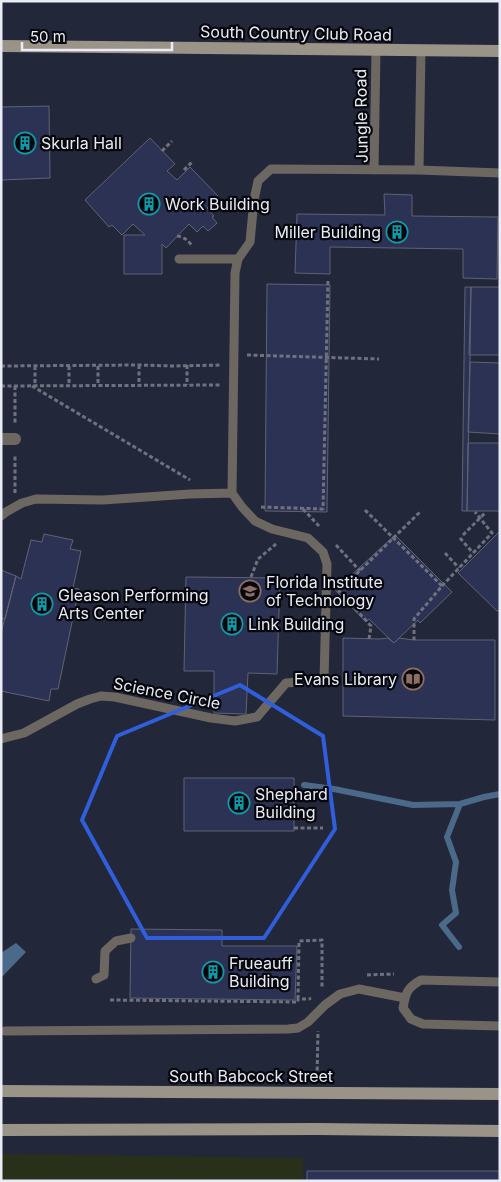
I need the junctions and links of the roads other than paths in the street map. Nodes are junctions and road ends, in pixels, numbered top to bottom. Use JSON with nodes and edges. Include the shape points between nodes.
{"nodes":[{"id":1,"x":1,"y":46,"type":"edge"},
{"id":2,"x":376,"y":50,"type":"junction"},
{"id":3,"x":421,"y":50,"type":"junction"},
{"id":4,"x":500,"y":51,"type":"edge"},
{"id":5,"x":374,"y":170,"type":"junction"},
{"id":6,"x":419,"y":170,"type":"junction"},
{"id":7,"x":500,"y":173,"type":"edge"},
{"id":8,"x":179,"y":259,"type":"dead end"},
{"id":9,"x":238,"y":259,"type":"junction"},
{"id":10,"x":1,"y":439,"type":"edge"},
{"id":11,"x":15,"y":439,"type":"dead end"},
{"id":12,"x":232,"y":493,"type":"junction"},
{"id":13,"x":1,"y":516,"type":"edge"},
{"id":14,"x":1,"y":739,"type":"edge"},
{"id":15,"x":131,"y":938,"type":"dead end"},
{"id":16,"x":96,"y":979,"type":"dead end"},
{"id":17,"x":500,"y":982,"type":"edge"},
{"id":18,"x":405,"y":998,"type":"junction"},
{"id":19,"x":500,"y":1026,"type":"edge"},
{"id":20,"x":5,"y":1031,"type":"dead end"},
{"id":21,"x":1,"y":1090,"type":"edge"},
{"id":22,"x":500,"y":1094,"type":"edge"},
{"id":23,"x":1,"y":1130,"type":"edge"},
{"id":24,"x":500,"y":1131,"type":"edge"}],
"edges":[{"from":1,"to":2,"type":"main road","name":"South Country Club Road"},
{"from":2,"to":3,"type":"main road","name":"South Country Club Road"},
{"from":2,"to":5,"type":"lane","name":"Jungle Road"},
{"from":3,"to":4,"type":"main road","name":"South Country Club Road"},
{"from":3,"to":6,"type":"lane"},
{"from":5,"to":6,"type":"lane","name":"Jungle Road"},
{"from":5,"to":9,"type":"lane","via":[[271,169],[258,181],[250,242]]},
{"from":6,"to":7,"type":"lane","name":"Jungle Road"},
{"from":8,"to":9,"type":"lane"},
{"from":9,"to":12,"type":"lane","via":[[235,273]]},
{"from":10,"to":11,"type":"street"},
{"from":12,"to":13,"type":"lane","via":[[103,500],[36,499],[22,503]]},
{"from":12,"to":14,"type":"lane","name":"Science Circle","via":[[255,521],[308,538],[323,552],[328,564],[324,680],[286,683],[257,718],[235,721],[211,718],[101,696],[77,704],[24,733]]},
{"from":15,"to":16,"type":"lane","via":[[116,941],[105,951],[104,975]]},
{"from":17,"to":18,"type":"lane","via":[[421,980],[412,986]]},
{"from":18,"to":19,"type":"lane","via":[[403,1008],[411,1019],[423,1024]]},
{"from":18,"to":20,"type":"lane","via":[[360,988],[340,994],[298,1028]]},
{"from":21,"to":22,"type":"main road","name":"South Babcock Street"},
{"from":23,"to":24,"type":"main road"}]}
